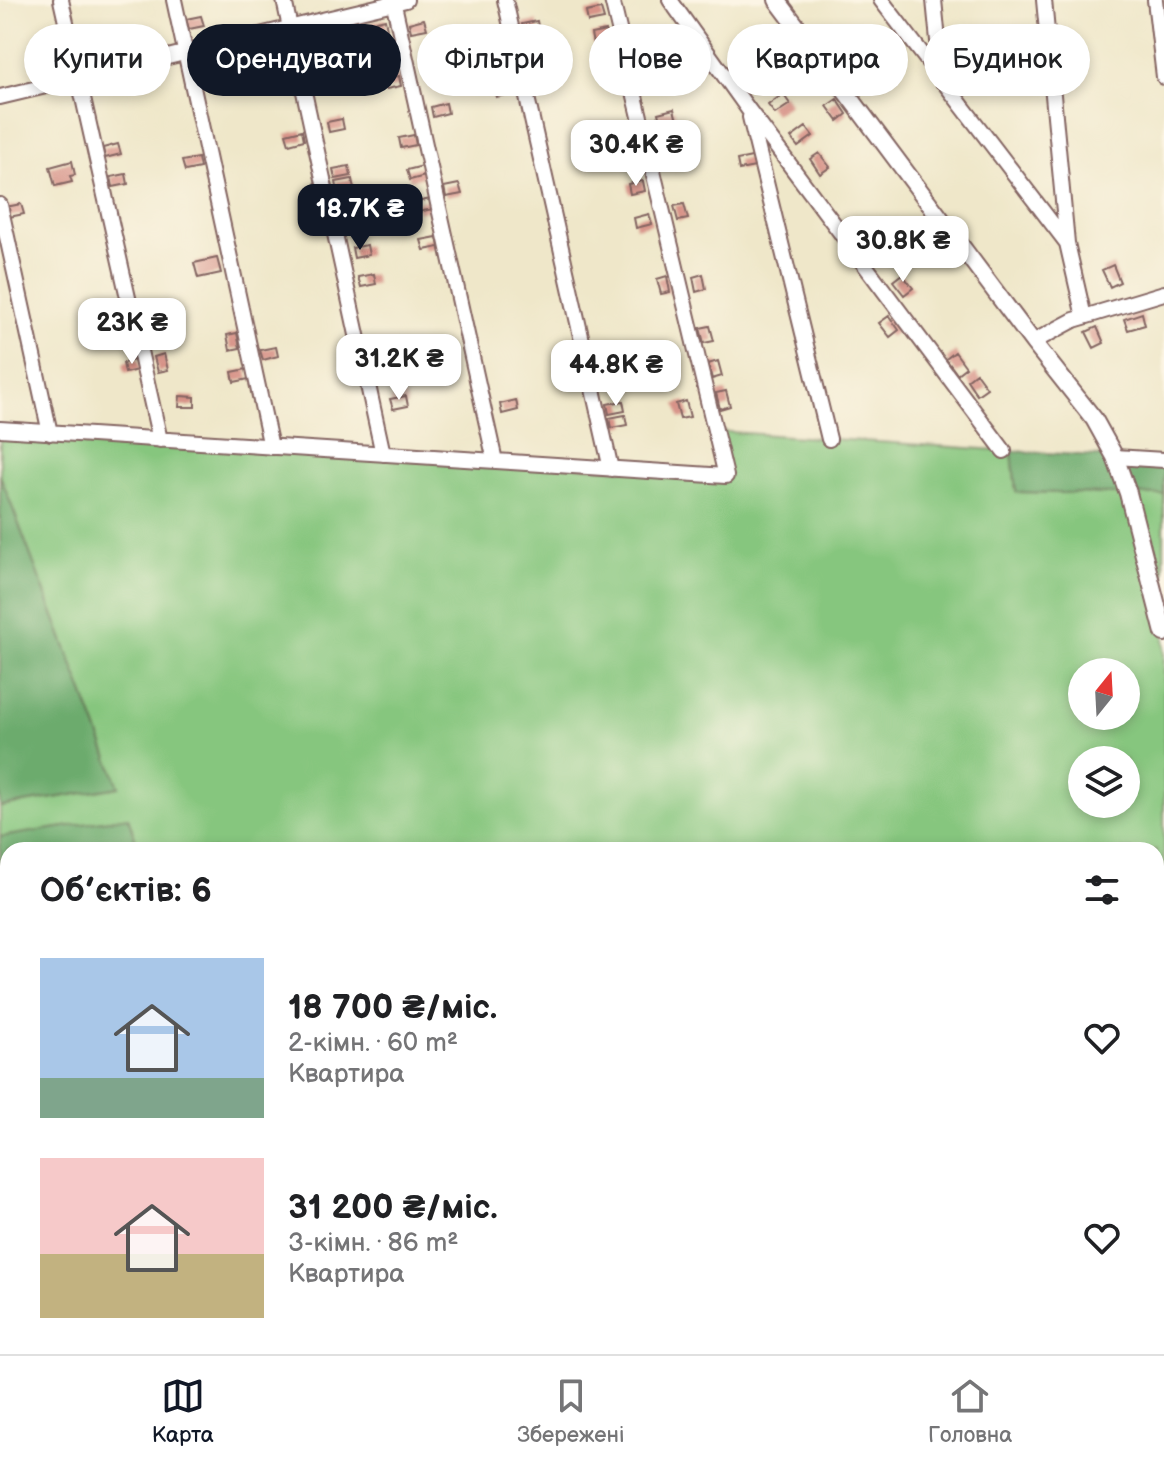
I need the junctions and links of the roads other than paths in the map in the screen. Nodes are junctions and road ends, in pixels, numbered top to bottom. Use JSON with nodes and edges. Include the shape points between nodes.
{"nodes":[{"id":1,"x":61,"y":0,"type":"edge"},
{"id":2,"x":174,"y":0,"type":"edge"},
{"id":3,"x":284,"y":0,"type":"edge"},
{"id":4,"x":505,"y":0,"type":"edge"},
{"id":5,"x":612,"y":0,"type":"edge"},
{"id":6,"x":670,"y":0,"type":"edge"},
{"id":7,"x":777,"y":0,"type":"edge"},
{"id":8,"x":881,"y":0,"type":"edge"},
{"id":9,"x":934,"y":0,"type":"edge"},
{"id":10,"x":1044,"y":0,"type":"edge"},
{"id":11,"x":1155,"y":0,"type":"edge"},
{"id":12,"x":398,"y":1,"type":"edge"},
{"id":13,"x":67,"y":24,"type":"edge"},
{"id":14,"x":290,"y":24,"type":"edge"},
{"id":15,"x":303,"y":24,"type":"edge"},
{"id":16,"x":937,"y":24,"type":"edge"},
{"id":17,"x":187,"y":52,"type":"joint"},
{"id":18,"x":171,"y":56,"type":"edge"},
{"id":19,"x":924,"y":56,"type":"edge"},
{"id":20,"x":1164,"y":77,"type":"edge"},
{"id":21,"x":24,"y":91,"type":"edge"},
{"id":22,"x":84,"y":96,"type":"edge"},
{"id":23,"x":196,"y":96,"type":"edge"},
{"id":24,"x":306,"y":96,"type":"edge"},
{"id":25,"x":954,"y":96,"type":"edge"},
{"id":26,"x":0,"y":97,"type":"edge"},
{"id":27,"x":748,"y":109,"type":"junction"},
{"id":28,"x":0,"y":205,"type":"edge"},
{"id":29,"x":1067,"y":243,"type":"junction"},
{"id":30,"x":1164,"y":293,"type":"edge"},
{"id":31,"x":1084,"y":317,"type":"junction"},
{"id":32,"x":1033,"y":342,"type":"junction"},
{"id":33,"x":0,"y":429,"type":"edge"},
{"id":34,"x":50,"y":433,"type":"junction"},
{"id":35,"x":829,"y":439,"type":"dead end"},
{"id":36,"x":160,"y":440,"type":"junction"},
{"id":37,"x":271,"y":447,"type":"junction"},
{"id":38,"x":1004,"y":451,"type":"dead end"},
{"id":39,"x":383,"y":454,"type":"junction"},
{"id":40,"x":1115,"y":457,"type":"junction"},
{"id":41,"x":1164,"y":460,"type":"edge"},
{"id":42,"x":495,"y":461,"type":"junction"},
{"id":43,"x":611,"y":469,"type":"junction"},
{"id":44,"x":1164,"y":633,"type":"edge"}],
"edges":[{"from":1,"to":13,"type":"street"},
{"from":2,"to":17,"type":"street"},
{"from":3,"to":14,"type":"street"},
{"from":4,"to":43,"type":"street"},
{"from":5,"to":43,"type":"street","via":[[726,476]]},
{"from":6,"to":27,"type":"street"},
{"from":7,"to":32,"type":"street"},
{"from":8,"to":19,"type":"street"},
{"from":9,"to":16,"type":"street"},
{"from":10,"to":29,"type":"street"},
{"from":11,"to":20,"type":"street"},
{"from":12,"to":15,"type":"street"},
{"from":12,"to":42,"type":"street"},
{"from":17,"to":18,"type":"street"},
{"from":21,"to":26,"type":"street"},
{"from":22,"to":36,"type":"street"},
{"from":23,"to":37,"type":"street"},
{"from":24,"to":39,"type":"street"},
{"from":25,"to":29,"type":"street"},
{"from":27,"to":35,"type":"street"},
{"from":27,"to":38,"type":"street"},
{"from":28,"to":34,"type":"street"},
{"from":29,"to":31,"type":"street"},
{"from":30,"to":31,"type":"street"},
{"from":31,"to":32,"type":"street"},
{"from":32,"to":40,"type":"street","via":[[1094,419]]},
{"from":33,"to":34,"type":"street"},
{"from":34,"to":36,"type":"street"},
{"from":36,"to":37,"type":"street"},
{"from":37,"to":39,"type":"street"},
{"from":39,"to":42,"type":"street"},
{"from":40,"to":41,"type":"street"},
{"from":40,"to":44,"type":"street"},
{"from":42,"to":43,"type":"street"}]}
